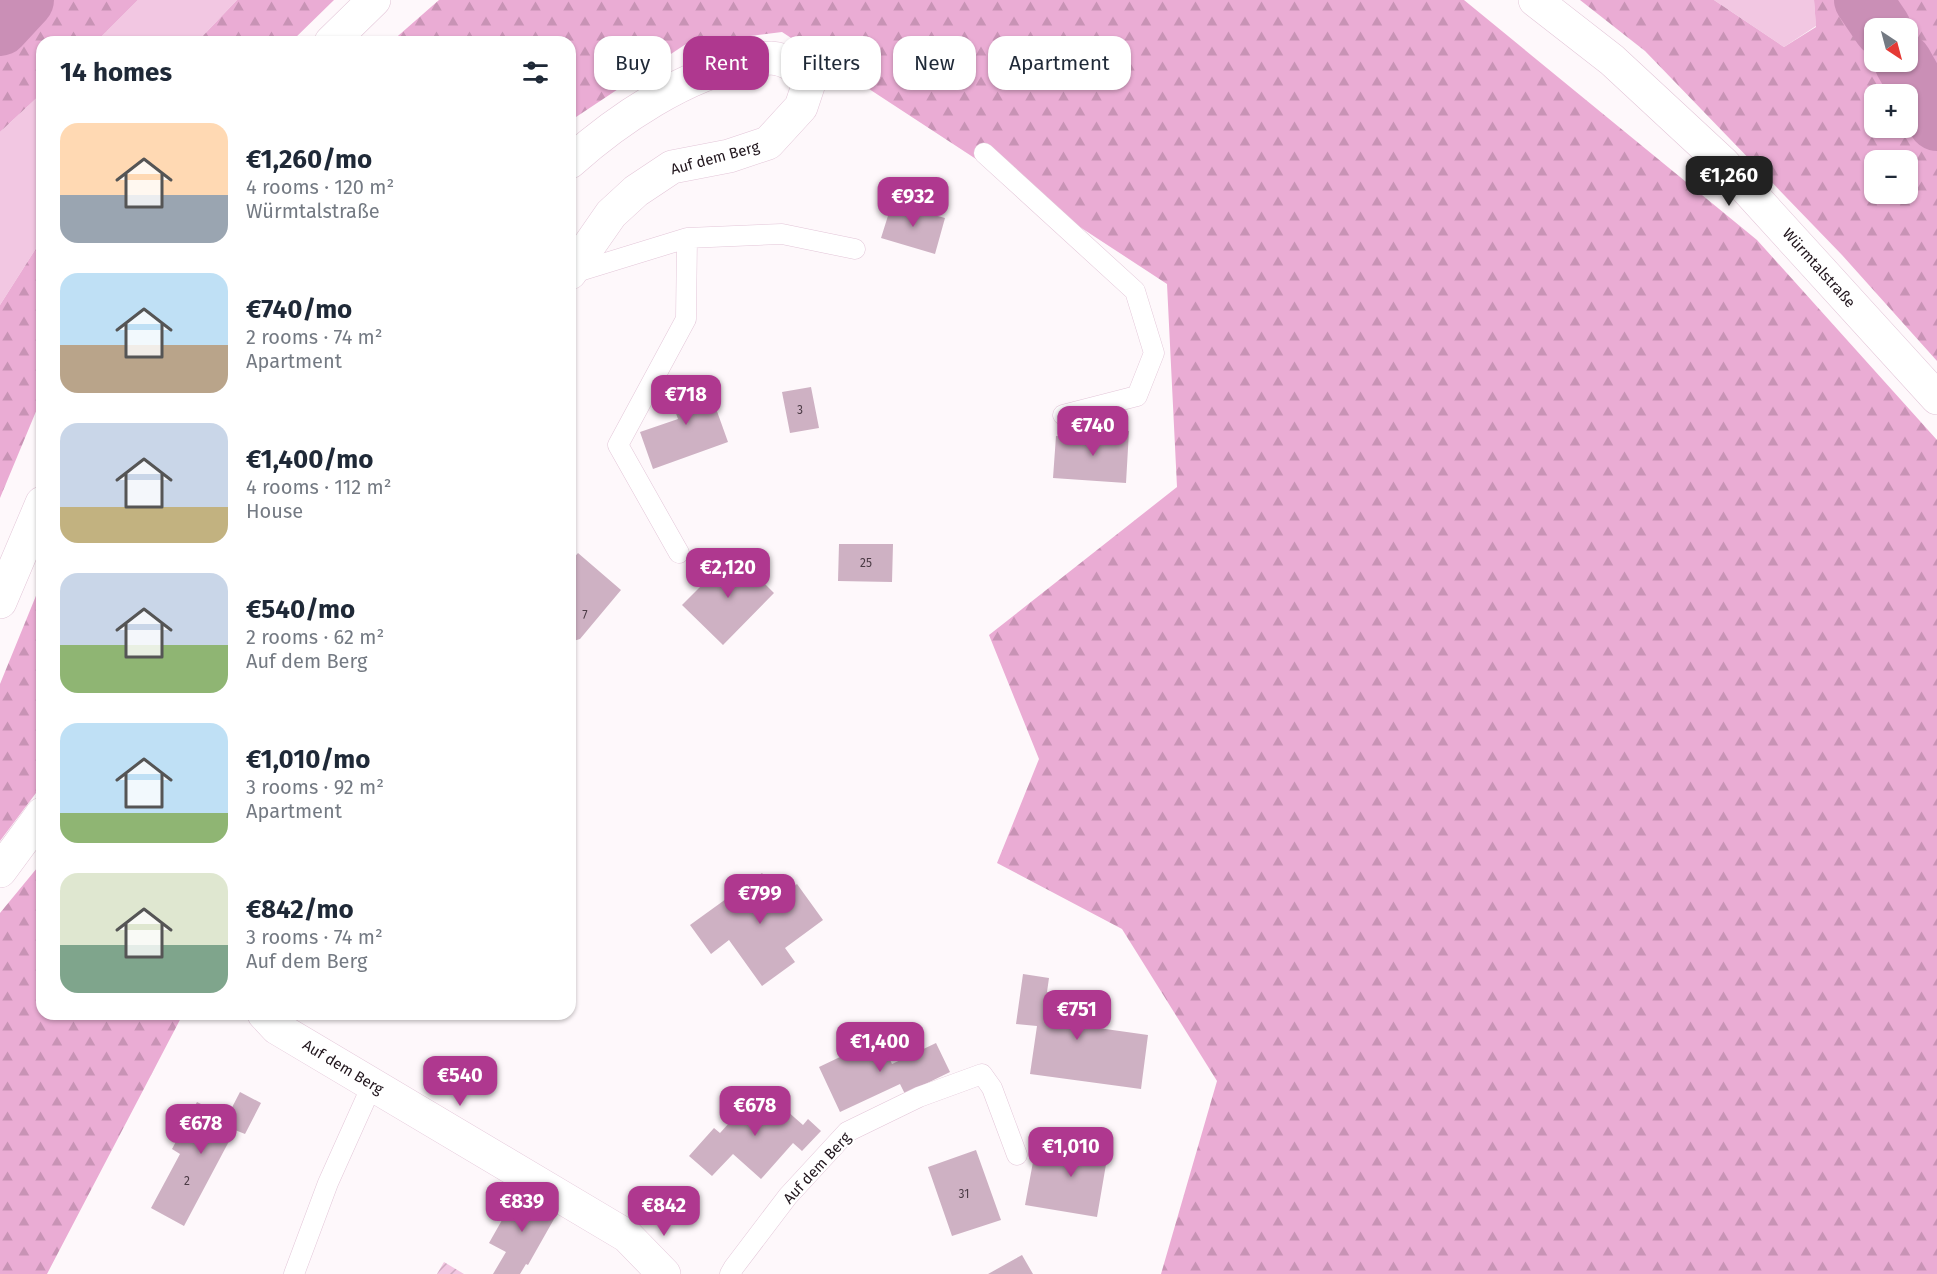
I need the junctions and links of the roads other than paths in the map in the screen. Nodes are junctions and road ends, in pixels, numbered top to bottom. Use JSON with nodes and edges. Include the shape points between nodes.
{"nodes":[{"id":1,"x":374,"y":0,"type":"edge"},
{"id":2,"x":1535,"y":0,"type":"edge"},
{"id":3,"x":337,"y":36,"type":"edge"},
{"id":4,"x":984,"y":153,"type":"dead end"},
{"id":5,"x":576,"y":157,"type":"edge"},
{"id":6,"x":687,"y":238,"type":"junction"},
{"id":7,"x":855,"y":249,"type":"dead end"},
{"id":8,"x":576,"y":265,"type":"edge"},
{"id":9,"x":576,"y":272,"type":"edge"},
{"id":10,"x":1937,"y":398,"type":"edge"},
{"id":11,"x":1063,"y":415,"type":"dead end"},
{"id":12,"x":36,"y":517,"type":"edge"},
{"id":13,"x":679,"y":553,"type":"dead end"},
{"id":14,"x":0,"y":602,"type":"edge"},
{"id":15,"x":36,"y":822,"type":"edge"},
{"id":16,"x":0,"y":871,"type":"edge"},
{"id":17,"x":270,"y":1020,"type":"edge"},
{"id":18,"x":372,"y":1085,"type":"junction"},
{"id":19,"x":1017,"y":1155,"type":"dead end"},
{"id":20,"x":294,"y":1274,"type":"edge"},
{"id":21,"x":664,"y":1274,"type":"edge"},
{"id":22,"x":730,"y":1274,"type":"edge"}],
"edges":[{"from":1,"to":3,"type":"street"},
{"from":2,"to":10,"type":"street","name":"Würmtalstraße","via":[[1612,60],[1723,163]]},
{"from":4,"to":11,"type":"lane","via":[[1136,291],[1154,353],[1137,396]]},
{"from":5,"to":8,"type":"street","name":"Auf dem Berg","via":[[639,110],[686,82],[728,66],[772,58],[796,65],[810,80],[801,107],[768,143],[729,156],[672,167],[610,214]]},
{"from":6,"to":7,"type":"lane","via":[[782,234]]},
{"from":6,"to":9,"type":"lane"},
{"from":6,"to":13,"type":"lane","via":[[686,319],[618,445]]},
{"from":12,"to":14,"type":"street"},
{"from":15,"to":16,"type":"street"},
{"from":17,"to":18,"type":"street","name":"Auf dem Berg"},
{"from":18,"to":20,"type":"lane","via":[[328,1183]]},
{"from":18,"to":21,"type":"street","name":"Auf dem Berg","via":[[627,1236]]},
{"from":19,"to":22,"type":"lane","name":"Auf dem Berg","via":[[992,1088],[982,1074],[919,1097],[848,1132],[788,1196]]}]}
